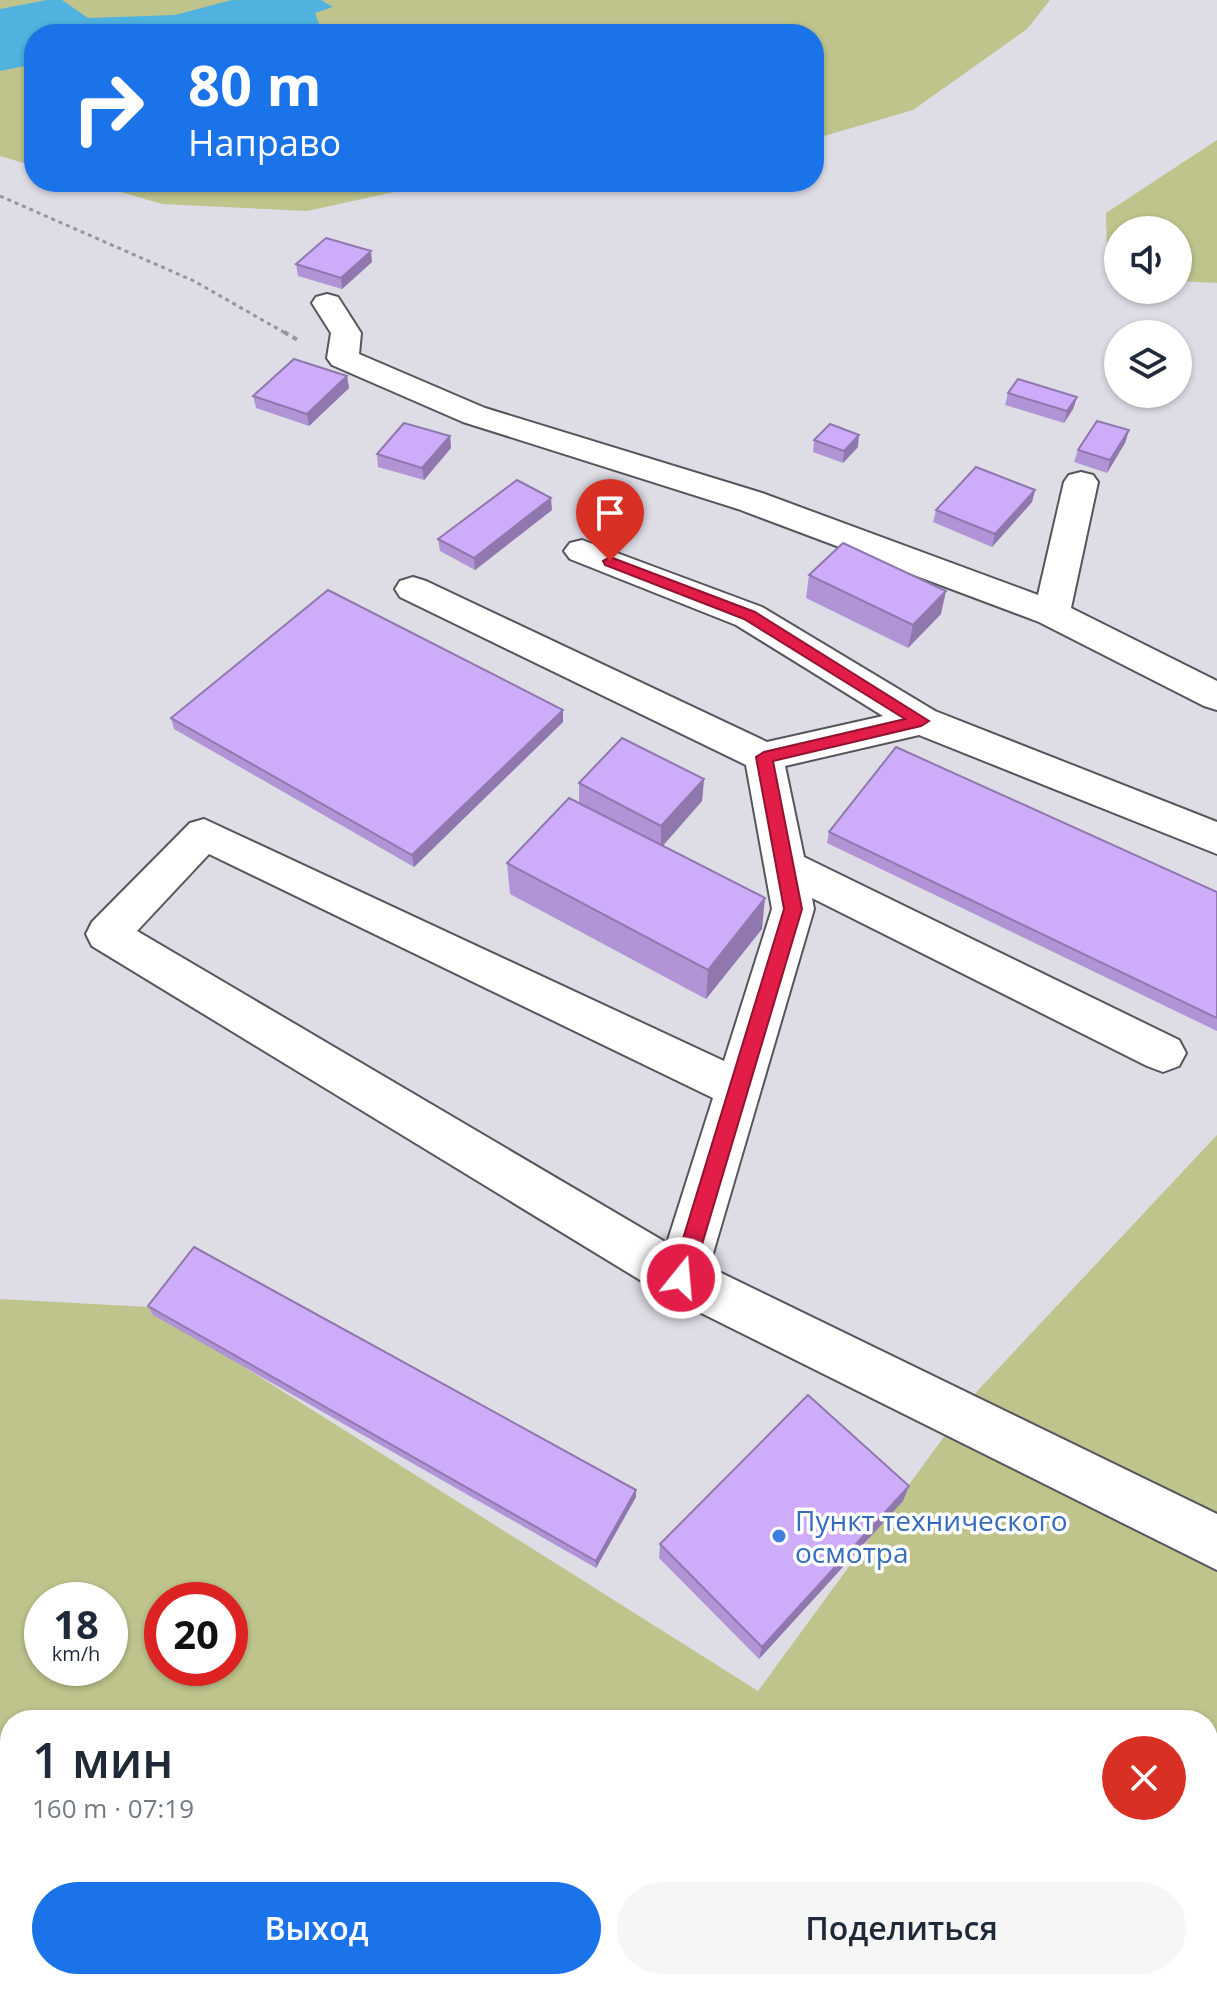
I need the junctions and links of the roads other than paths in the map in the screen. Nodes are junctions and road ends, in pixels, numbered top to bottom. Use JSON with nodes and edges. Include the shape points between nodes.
{"nodes":[{"id":1,"x":327,"y":303,"type":"dead end"},
{"id":2,"x":1081,"y":482,"type":"dead end"},
{"id":3,"x":582,"y":551,"type":"dead end"},
{"id":4,"x":413,"y":589,"type":"dead end"},
{"id":5,"x":1052,"y":613,"type":"junction"},
{"id":6,"x":1217,"y":697,"type":"edge"},
{"id":7,"x":921,"y":721,"type":"junction"},
{"id":8,"x":764,"y":757,"type":"junction"},
{"id":9,"x":1217,"y":839,"type":"edge"},
{"id":10,"x":785,"y":866,"type":"junction"},
{"id":11,"x":1163,"y":1053,"type":"dead end"},
{"id":12,"x":739,"y":1089,"type":"junction"},
{"id":13,"x":681,"y":1278,"type":"junction"},
{"id":14,"x":1217,"y":1543,"type":"edge"}],
"edges":[{"from":1,"to":5,"type":"lane","via":[[346,333],[343,358],[474,415],[750,501]]},
{"from":2,"to":5,"type":"lane"},
{"from":3,"to":7,"type":"lane","via":[[749,616]]},
{"from":4,"to":8,"type":"lane"},
{"from":5,"to":6,"type":"lane"},
{"from":7,"to":8,"type":"lane"},
{"from":7,"to":9,"type":"lane"},
{"from":8,"to":10,"type":"lane"},
{"from":10,"to":11,"type":"lane"},
{"from":10,"to":12,"type":"lane","via":[[793,909]]},
{"from":12,"to":13,"type":"lane"},
{"from":12,"to":13,"type":"lane","via":[[204,834],[107,934]]},
{"from":13,"to":14,"type":"lane"}]}
